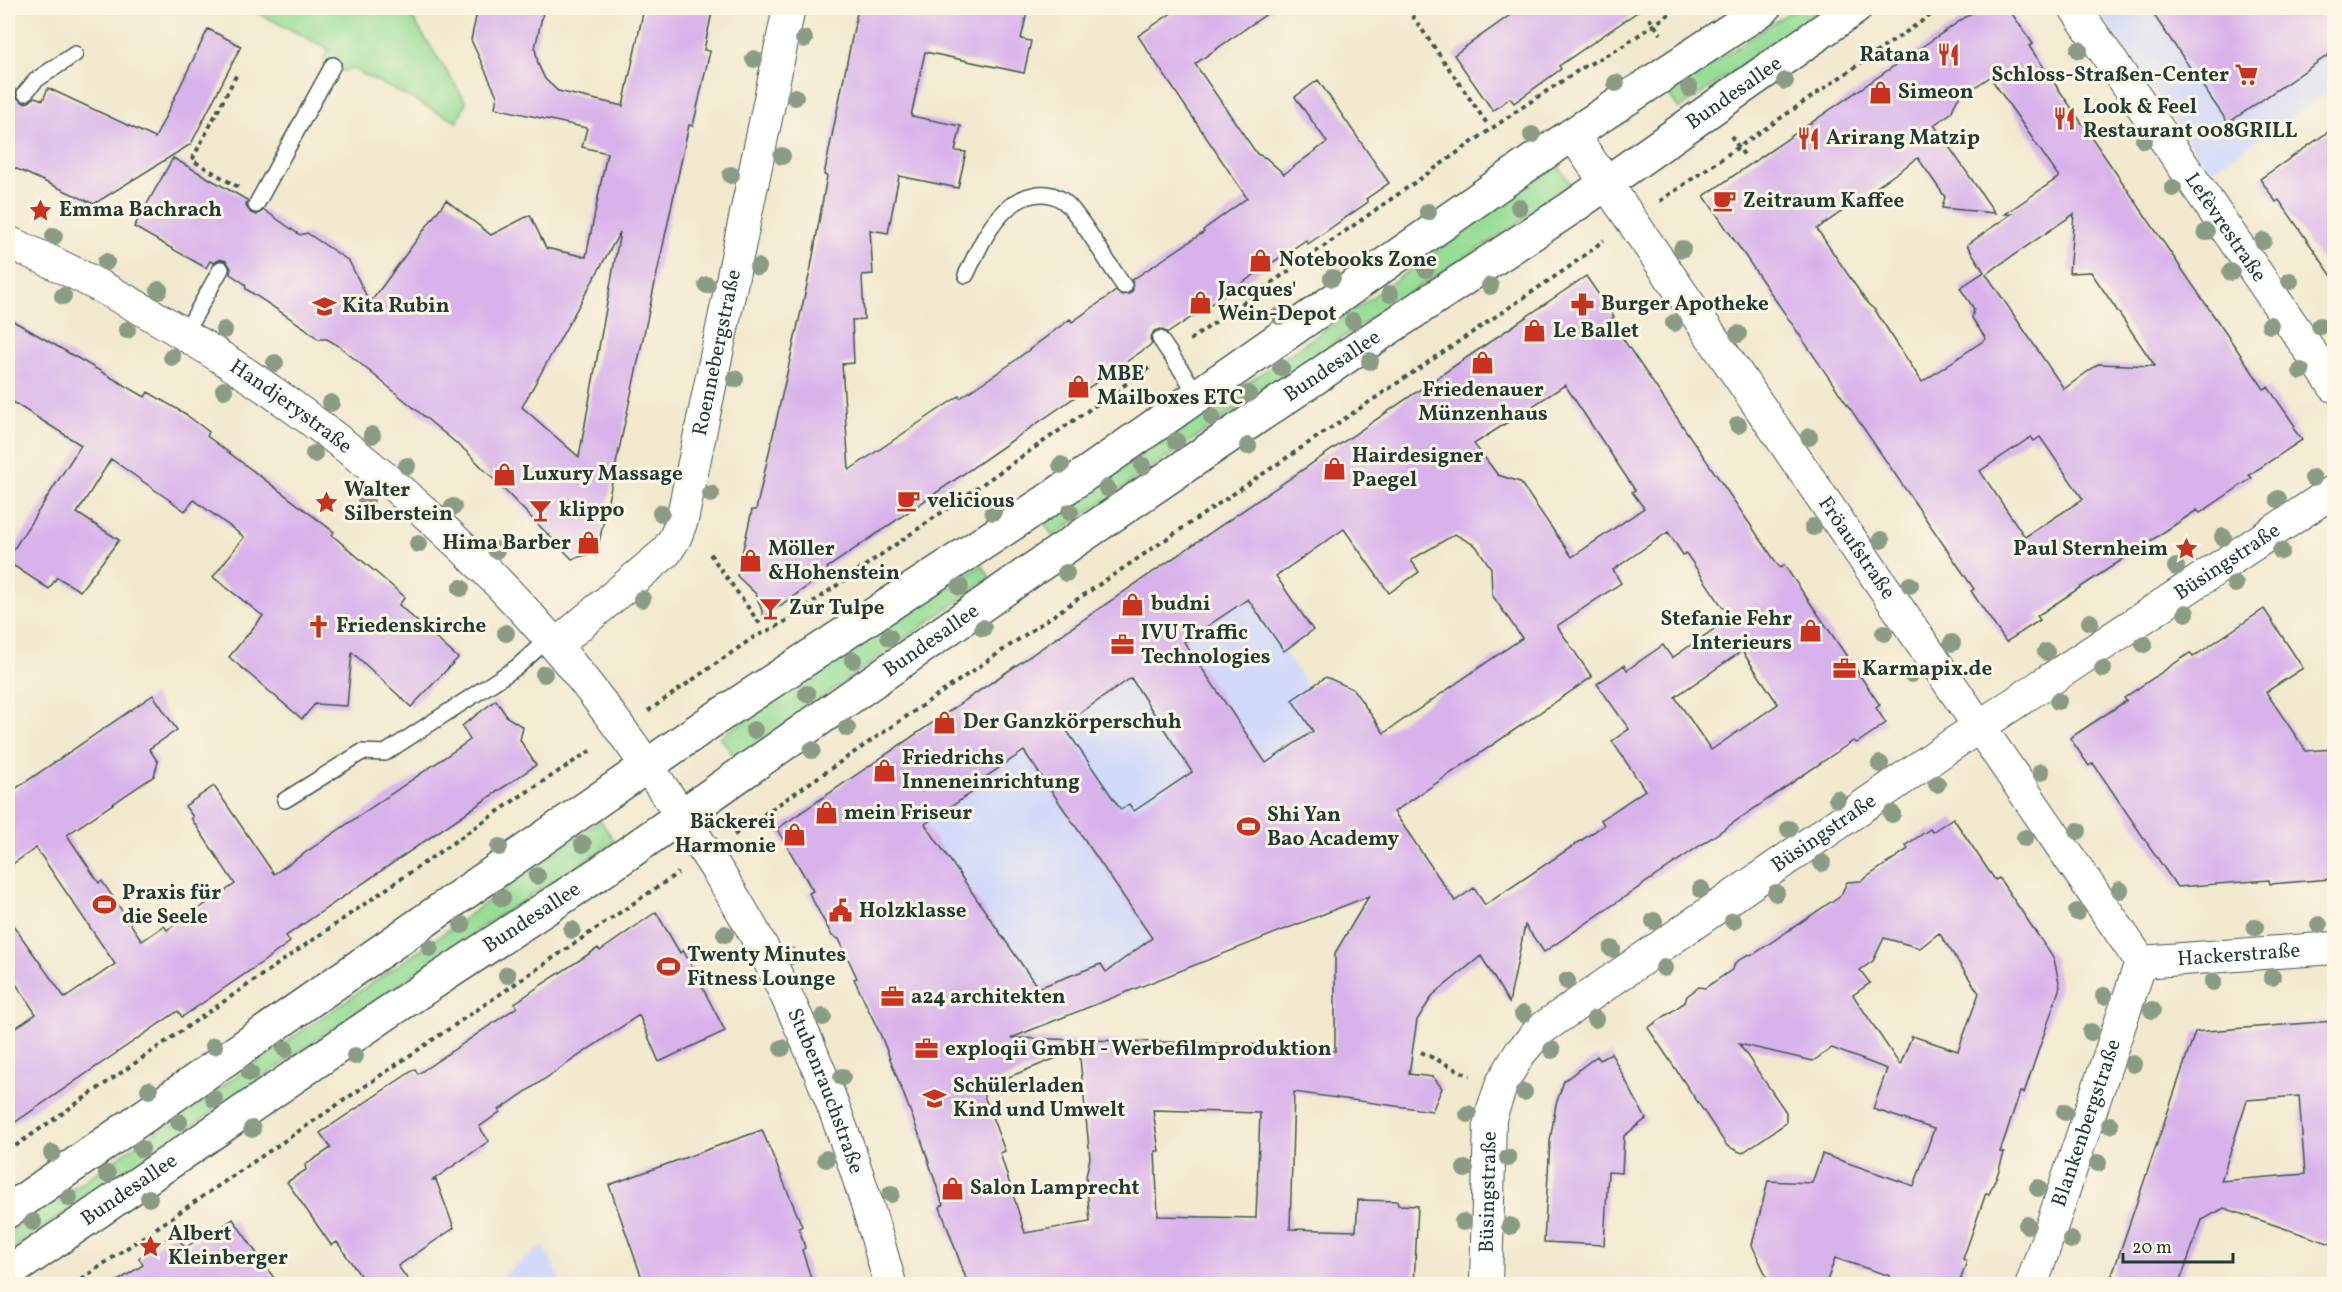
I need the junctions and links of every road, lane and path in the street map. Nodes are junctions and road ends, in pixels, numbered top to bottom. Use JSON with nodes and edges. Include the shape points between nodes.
{"nodes":[{"id":1,"x":789,"y":8,"type":"edge"},
{"id":2,"x":1407,"y":8,"type":"edge"},
{"id":3,"x":1678,"y":8,"type":"edge"},
{"id":4,"x":1764,"y":8,"type":"edge"},
{"id":5,"x":1855,"y":8,"type":"edge"},
{"id":6,"x":1941,"y":8,"type":"edge"},
{"id":7,"x":2075,"y":8,"type":"edge"},
{"id":8,"x":1649,"y":18,"type":"dead end"},
{"id":9,"x":1654,"y":24,"type":"junction"},
{"id":10,"x":1667,"y":42,"type":"dead end"},
{"id":11,"x":75,"y":54,"type":"dead end"},
{"id":12,"x":333,"y":65,"type":"dead end"},
{"id":13,"x":238,"y":72,"type":"dead end"},
{"id":14,"x":25,"y":93,"type":"dead end"},
{"id":15,"x":1488,"y":125,"type":"dead end"},
{"id":16,"x":1726,"y":130,"type":"dead end"},
{"id":17,"x":1572,"y":135,"type":"junction"},
{"id":18,"x":1738,"y":147,"type":"junction"},
{"id":19,"x":1744,"y":155,"type":"dead end"},
{"id":20,"x":1606,"y":183,"type":"junction"},
{"id":21,"x":258,"y":202,"type":"joint"},
{"id":22,"x":1653,"y":206,"type":"dead end"},
{"id":23,"x":1608,"y":237,"type":"dead end"},
{"id":24,"x":8,"y":242,"type":"edge"},
{"id":25,"x":221,"y":269,"type":"dead end"},
{"id":26,"x":966,"y":275,"type":"dead end"},
{"id":27,"x":1124,"y":286,"type":"dead end"},
{"id":28,"x":184,"y":335,"type":"junction"},
{"id":29,"x":1160,"y":339,"type":"dead end"},
{"id":30,"x":1170,"y":353,"type":"junction"},
{"id":31,"x":2334,"y":386,"type":"edge"},
{"id":32,"x":1198,"y":395,"type":"junction"},
{"id":33,"x":2334,"y":491,"type":"edge"},
{"id":34,"x":710,"y":554,"type":"dead end"},
{"id":35,"x":762,"y":627,"type":"dead end"},
{"id":36,"x":552,"y":642,"type":"junction"},
{"id":37,"x":643,"y":715,"type":"dead end"},
{"id":38,"x":1978,"y":727,"type":"junction"},
{"id":39,"x":601,"y":743,"type":"dead end"},
{"id":40,"x":647,"y":766,"type":"junction"},
{"id":41,"x":285,"y":800,"type":"dead end"},
{"id":42,"x":681,"y":816,"type":"junction"},
{"id":43,"x":728,"y":840,"type":"dead end"},
{"id":44,"x":682,"y":870,"type":"dead end"},
{"id":45,"x":2334,"y":948,"type":"edge"},
{"id":46,"x":2141,"y":962,"type":"junction"},
{"id":47,"x":1421,"y":1052,"type":"dead end"},
{"id":48,"x":1473,"y":1077,"type":"dead end"},
{"id":49,"x":8,"y":1151,"type":"edge"},
{"id":50,"x":8,"y":1211,"type":"edge"},
{"id":51,"x":8,"y":1273,"type":"edge"},
{"id":52,"x":74,"y":1284,"type":"edge"},
{"id":53,"x":890,"y":1284,"type":"edge"},
{"id":54,"x":1486,"y":1284,"type":"edge"},
{"id":55,"x":2032,"y":1284,"type":"edge"}],
"edges":[{"from":1,"to":36,"type":"street","name":"Roennebergstraße","via":[[682,520],[666,552]]},
{"from":2,"to":15,"type":"path"},
{"from":3,"to":9,"type":"path"},
{"from":4,"to":17,"type":"street"},
{"from":5,"to":20,"type":"street","name":"Bundesallee"},
{"from":6,"to":18,"type":"path"},
{"from":7,"to":31,"type":"street","name":"Lefèvrestraße"},
{"from":8,"to":9,"type":"path"},
{"from":9,"to":10,"type":"path"},
{"from":9,"to":30,"type":"path","via":[[1521,108]]},
{"from":11,"to":14,"type":"lane","via":[[36,80]]},
{"from":12,"to":21,"type":"lane"},
{"from":13,"to":21,"type":"path","via":[[192,160]]},
{"from":16,"to":18,"type":"path"},
{"from":17,"to":20,"type":"street","name":"Fröaufstraße"},
{"from":17,"to":32,"type":"street"},
{"from":18,"to":19,"type":"path"},
{"from":18,"to":22,"type":"path"},
{"from":20,"to":38,"type":"street","name":"Fröaufstraße"},
{"from":20,"to":42,"type":"street","name":"Bundesallee","via":[[1029,572]]},
{"from":23,"to":43,"type":"path"},
{"from":24,"to":28,"type":"street","name":"Handjerystraße","via":[[94,283]]},
{"from":25,"to":28,"type":"lane"},
{"from":26,"to":27,"type":"lane","via":[[1001,215],[1026,197],[1039,193],[1055,195],[1068,206]]},
{"from":28,"to":36,"type":"street","name":"Handjerystraße","via":[[284,401],[389,483],[480,564]]},
{"from":29,"to":30,"type":"lane"},
{"from":30,"to":32,"type":"lane"},
{"from":30,"to":37,"type":"path","via":[[780,625],[754,637]]},
{"from":32,"to":40,"type":"street","via":[[1047,501]]},
{"from":33,"to":38,"type":"street","name":"Büsingstraße"},
{"from":34,"to":35,"type":"path"},
{"from":36,"to":40,"type":"street","name":"Handjerystraße","via":[[610,712]]},
{"from":36,"to":41,"type":"lane","via":[[385,753],[362,752]]},
{"from":38,"to":46,"type":"street","name":"Fröaufstraße"},
{"from":38,"to":54,"type":"street","name":"Büsingstraße","via":[[1540,1030],[1502,1083],[1490,1118]]},
{"from":39,"to":49,"type":"path"},
{"from":40,"to":42,"type":"street","name":"Stubenrauchstraße"},
{"from":40,"to":50,"type":"street"},
{"from":42,"to":51,"type":"street","name":"Bundesallee","via":[[387,1012]]},
{"from":42,"to":53,"type":"street","name":"Stubenrauchstraße","via":[[718,870],[762,947],[803,1033],[855,1168]]},
{"from":44,"to":52,"type":"path"},
{"from":45,"to":46,"type":"street","name":"Hackerstraße"},
{"from":46,"to":55,"type":"street","name":"Blankenbergstraße"},
{"from":47,"to":48,"type":"path"}]}
